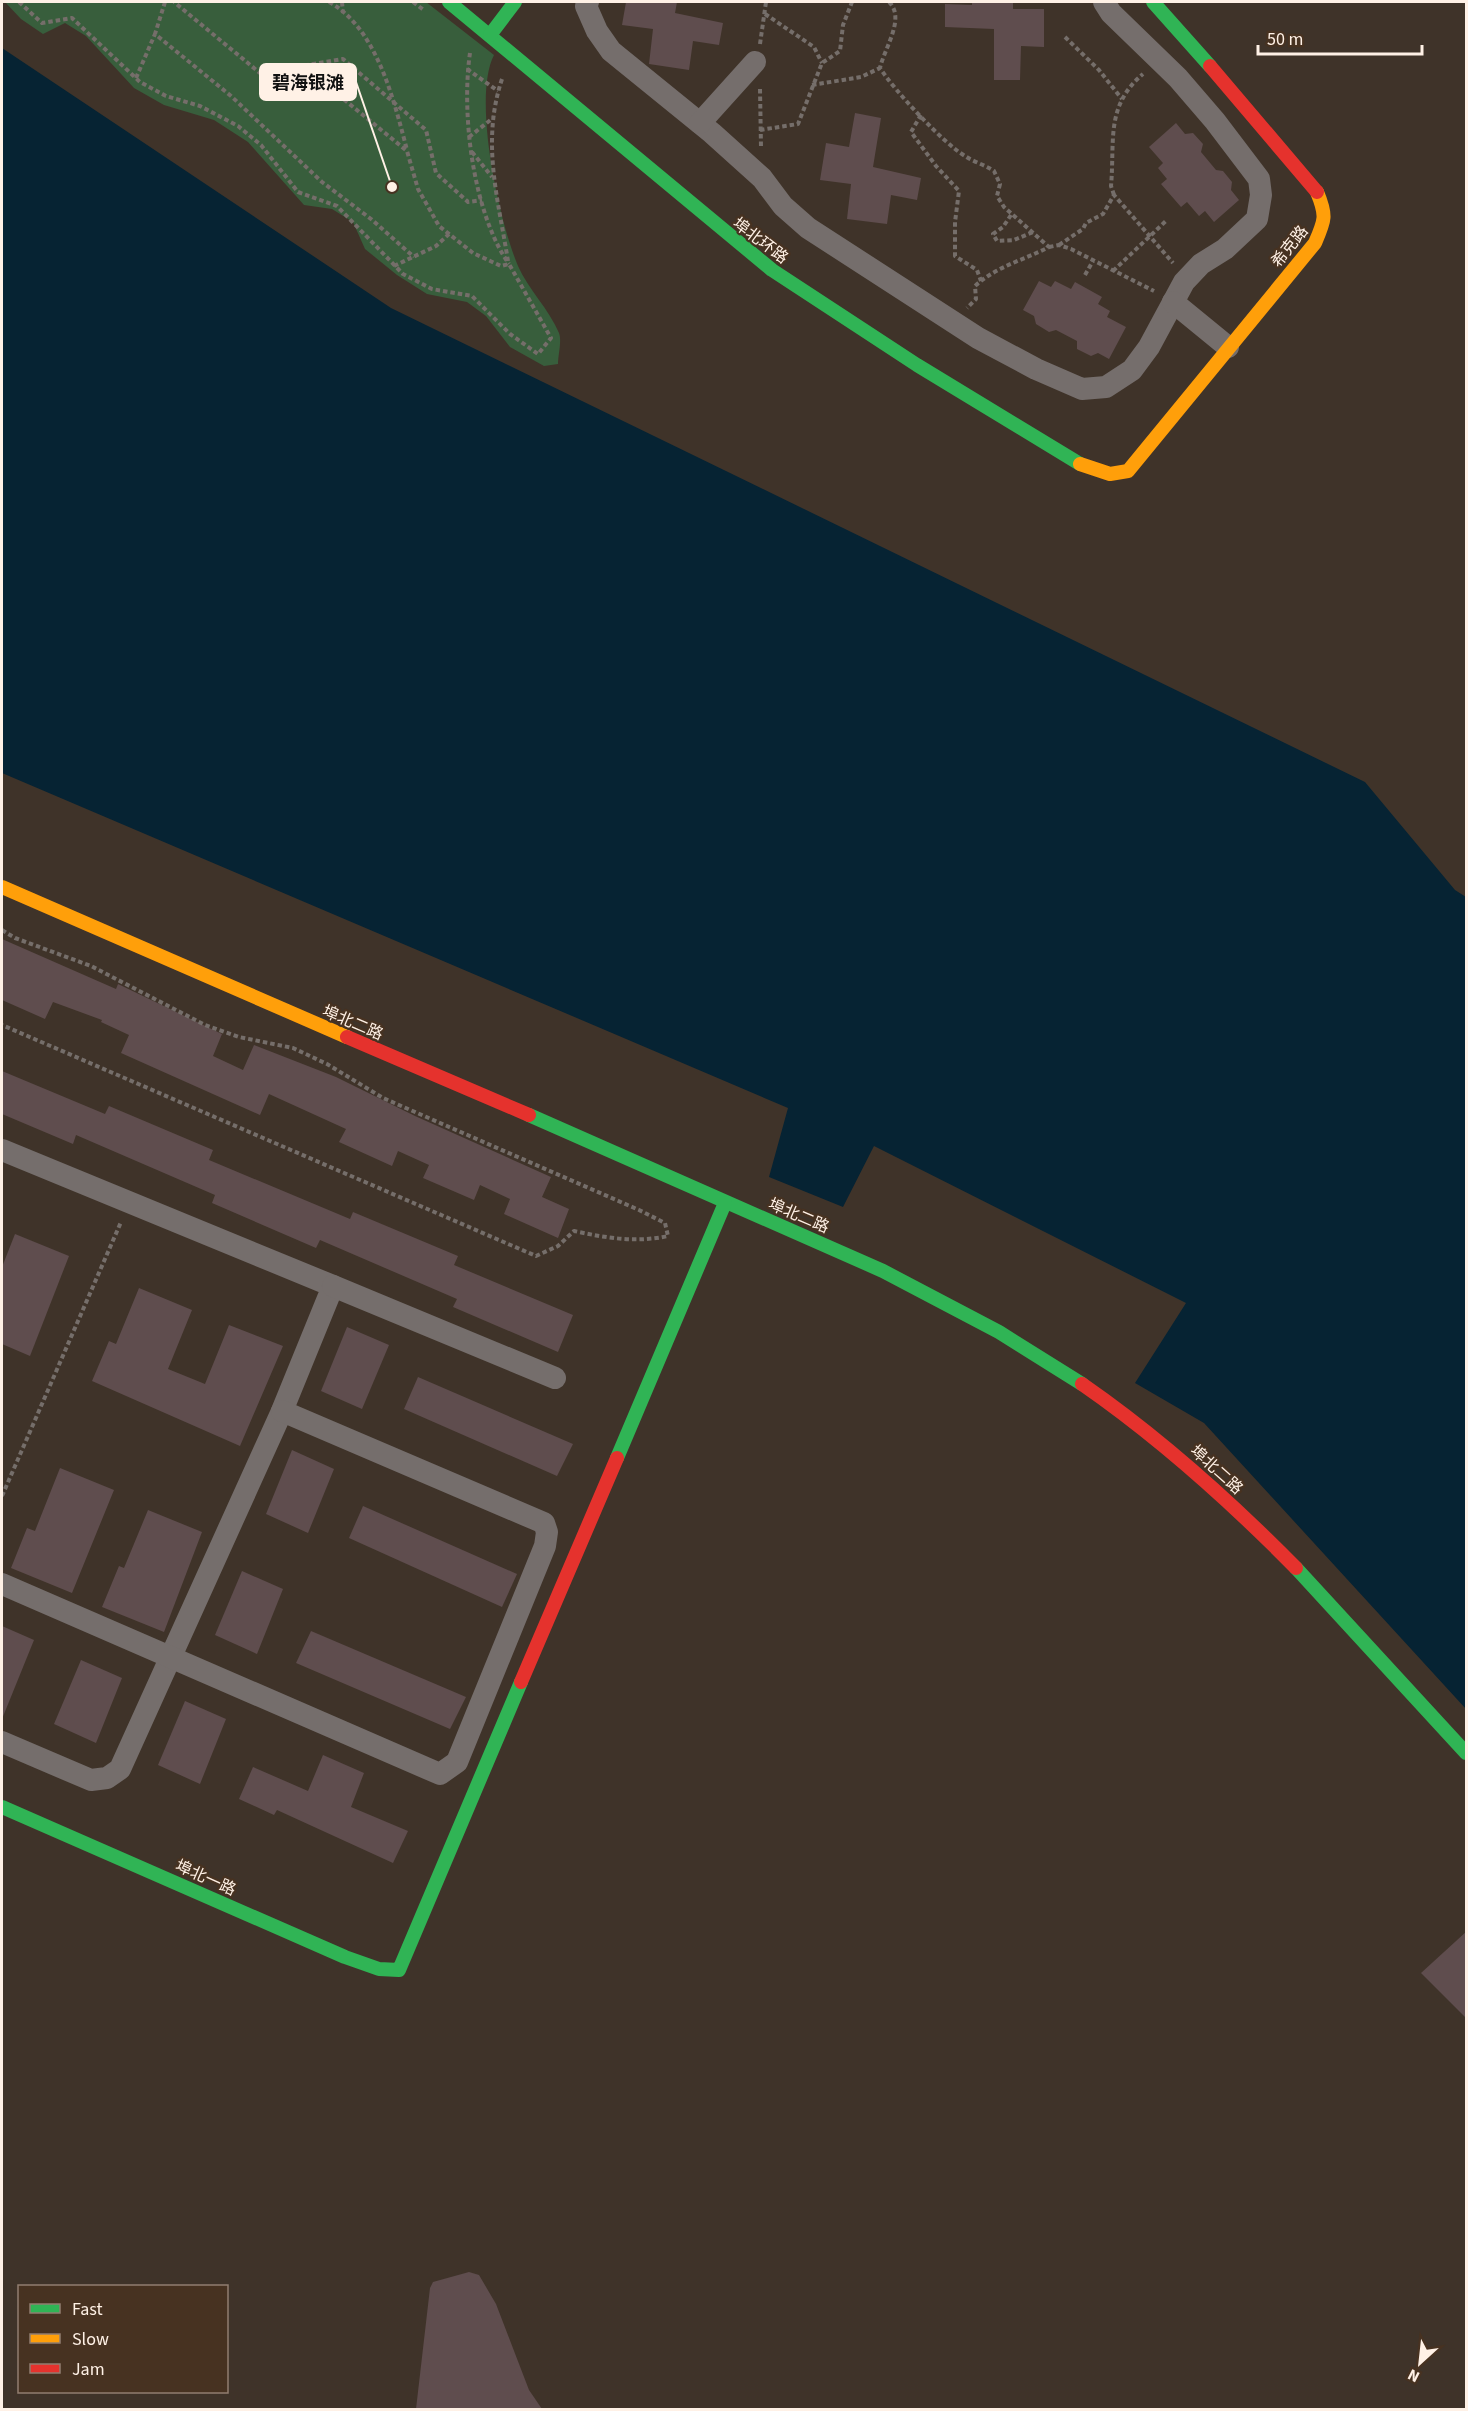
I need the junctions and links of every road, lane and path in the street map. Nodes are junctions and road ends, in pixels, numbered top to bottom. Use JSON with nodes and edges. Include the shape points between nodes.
{"nodes":[{"id":1,"x":19,"y":2,"type":"edge"},
{"id":2,"x":165,"y":2,"type":"edge"},
{"id":3,"x":174,"y":2,"type":"edge"},
{"id":4,"x":329,"y":2,"type":"edge"},
{"id":5,"x":342,"y":2,"type":"edge"},
{"id":6,"x":449,"y":2,"type":"edge"},
{"id":7,"x":515,"y":2,"type":"edge"},
{"id":8,"x":588,"y":2,"type":"edge"},
{"id":9,"x":852,"y":2,"type":"edge"},
{"id":10,"x":889,"y":2,"type":"edge"},
{"id":11,"x":897,"y":2,"type":"edge"},
{"id":12,"x":1104,"y":2,"type":"edge"},
{"id":13,"x":1153,"y":2,"type":"edge"},
{"id":14,"x":893,"y":5,"type":"junction"},
{"id":15,"x":343,"y":14,"type":"junction"},
{"id":16,"x":765,"y":14,"type":"dead end"},
{"id":17,"x":155,"y":34,"type":"junction"},
{"id":18,"x":490,"y":35,"type":"junction"},
{"id":19,"x":1065,"y":37,"type":"dead end"},
{"id":20,"x":470,"y":50,"type":"dead end"},
{"id":21,"x":755,"y":62,"type":"dead end"},
{"id":22,"x":1162,"y":62,"type":"junction"},
{"id":23,"x":822,"y":63,"type":"junction"},
{"id":24,"x":880,"y":68,"type":"junction"},
{"id":25,"x":468,"y":69,"type":"junction"},
{"id":26,"x":260,"y":73,"type":"junction"},
{"id":27,"x":136,"y":78,"type":"junction"},
{"id":28,"x":502,"y":79,"type":"dead end"},
{"id":29,"x":811,"y":85,"type":"junction"},
{"id":30,"x":498,"y":91,"type":"junction"},
{"id":31,"x":1122,"y":99,"type":"junction"},
{"id":32,"x":394,"y":103,"type":"junction"},
{"id":33,"x":921,"y":115,"type":"junction"},
{"id":34,"x":494,"y":117,"type":"junction"},
{"id":35,"x":700,"y":123,"type":"junction"},
{"id":36,"x":760,"y":130,"type":"dead end"},
{"id":37,"x":468,"y":138,"type":"junction"},
{"id":38,"x":407,"y":151,"type":"junction"},
{"id":39,"x":471,"y":151,"type":"junction"},
{"id":40,"x":492,"y":178,"type":"junction"},
{"id":41,"x":1114,"y":195,"type":"junction"},
{"id":42,"x":482,"y":200,"type":"junction"},
{"id":43,"x":497,"y":206,"type":"junction"},
{"id":44,"x":1011,"y":215,"type":"junction"},
{"id":45,"x":488,"y":217,"type":"junction"},
{"id":46,"x":1167,"y":220,"type":"dead end"},
{"id":47,"x":1034,"y":232,"type":"junction"},
{"id":48,"x":449,"y":234,"type":"junction"},
{"id":49,"x":1150,"y":237,"type":"junction"},
{"id":50,"x":1059,"y":245,"type":"junction"},
{"id":51,"x":1049,"y":247,"type":"junction"},
{"id":52,"x":414,"y":257,"type":"junction"},
{"id":53,"x":1093,"y":261,"type":"junction"},
{"id":54,"x":509,"y":264,"type":"junction"},
{"id":55,"x":394,"y":266,"type":"junction"},
{"id":56,"x":1113,"y":271,"type":"junction"},
{"id":57,"x":1085,"y":275,"type":"dead end"},
{"id":58,"x":1188,"y":278,"type":"junction"},
{"id":59,"x":981,"y":281,"type":"junction"},
{"id":60,"x":1173,"y":302,"type":"junction"},
{"id":61,"x":949,"y":319,"type":"junction"},
{"id":62,"x":1228,"y":347,"type":"junction"},
{"id":63,"x":1082,"y":465,"type":"joint"},
{"id":64,"x":2,"y":887,"type":"edge"},
{"id":65,"x":2,"y":930,"type":"edge"},
{"id":66,"x":2,"y":1025,"type":"edge"},
{"id":67,"x":2,"y":1150,"type":"edge"},
{"id":68,"x":129,"y":1202,"type":"junction"},
{"id":69,"x":725,"y":1203,"type":"junction"},
{"id":70,"x":333,"y":1286,"type":"junction"},
{"id":71,"x":555,"y":1378,"type":"dead end"},
{"id":72,"x":282,"y":1411,"type":"junction"},
{"id":73,"x":2,"y":1496,"type":"edge"},
{"id":74,"x":2,"y":1584,"type":"edge"},
{"id":75,"x":172,"y":1658,"type":"junction"},
{"id":76,"x":2,"y":1742,"type":"edge"},
{"id":77,"x":1467,"y":1753,"type":"edge"},
{"id":78,"x":2,"y":1807,"type":"edge"}],
"edges":[{"from":1,"to":27,"type":"path","via":[[42,23],[72,18]]},
{"from":2,"to":17,"type":"path"},
{"from":3,"to":26,"type":"path"},
{"from":4,"to":15,"type":"path"},
{"from":5,"to":15,"type":"path"},
{"from":6,"to":18,"type":"street","name":"埠北环路"},
{"from":7,"to":18,"type":"street"},
{"from":8,"to":35,"type":"street","via":[[586,6],[597,32],[611,51]]},
{"from":9,"to":23,"type":"path","via":[[843,25],[840,51]]},
{"from":10,"to":14,"type":"path"},
{"from":11,"to":14,"type":"path"},
{"from":12,"to":22,"type":"street"},
{"from":13,"to":62,"type":"street","name":"希克路","via":[[1295,165],[1317,192],[1324,209],[1325,221],[1315,243]]},
{"from":14,"to":24,"type":"path","via":[[896,22]]},
{"from":15,"to":32,"type":"path","via":[[379,59]]},
{"from":16,"to":23,"type":"path","via":[[814,47]]},
{"from":17,"to":27,"type":"path"},
{"from":17,"to":52,"type":"path","via":[[231,96],[322,182]]},
{"from":18,"to":63,"type":"street","name":"埠北环路","via":[[772,270]]},
{"from":19,"to":31,"type":"path"},
{"from":20,"to":25,"type":"path"},
{"from":21,"to":35,"type":"street"},
{"from":22,"to":31,"type":"path","via":[[1141,75]]},
{"from":22,"to":58,"type":"street","via":[[1215,121],[1259,179],[1261,195],[1257,219]]},
{"from":23,"to":29,"type":"path"},
{"from":24,"to":29,"type":"path","via":[[861,77]]},
{"from":24,"to":33,"type":"path"},
{"from":25,"to":30,"type":"path"},
{"from":25,"to":37,"type":"path"},
{"from":26,"to":32,"type":"path","via":[[343,59]]},
{"from":26,"to":38,"type":"path","via":[[283,92],[330,88]]},
{"from":27,"to":55,"type":"path","via":[[166,96],[200,106],[238,126],[261,145],[298,192],[337,206]]},
{"from":28,"to":30,"type":"path"},
{"from":29,"to":36,"type":"path","via":[[798,124]]},
{"from":30,"to":34,"type":"path"},
{"from":31,"to":41,"type":"path","via":[[1114,118]]},
{"from":32,"to":38,"type":"path"},
{"from":32,"to":42,"type":"path","via":[[426,129],[436,172],[468,202]]},
{"from":33,"to":44,"type":"path","via":[[965,156],[994,171],[1000,184],[997,196]]},
{"from":33,"to":59,"type":"path","via":[[911,132],[959,191],[955,256],[977,270]]},
{"from":34,"to":37,"type":"path"},
{"from":34,"to":40,"type":"path"},
{"from":35,"to":61,"type":"street","via":[[762,178],[783,206],[808,228]]},
{"from":37,"to":39,"type":"path"},
{"from":38,"to":48,"type":"path","via":[[418,189],[439,226]]},
{"from":39,"to":40,"type":"path"},
{"from":39,"to":42,"type":"path"},
{"from":40,"to":43,"type":"path"},
{"from":41,"to":49,"type":"path"},
{"from":41,"to":50,"type":"path","via":[[1103,214]]},
{"from":42,"to":45,"type":"path"},
{"from":43,"to":45,"type":"path"},
{"from":43,"to":54,"type":"path"},
{"from":44,"to":47,"type":"path"},
{"from":44,"to":47,"type":"path","via":[[993,234],[997,241],[1014,240]]},
{"from":45,"to":54,"type":"path","via":[[498,249]]},
{"from":46,"to":49,"type":"path"},
{"from":47,"to":51,"type":"path"},
{"from":48,"to":52,"type":"path"},
{"from":48,"to":54,"type":"path","via":[[473,253],[501,266]]},
{"from":49,"to":56,"type":"path"},
{"from":49,"to":58,"type":"path"},
{"from":50,"to":51,"type":"path"},
{"from":50,"to":53,"type":"path"},
{"from":51,"to":59,"type":"path","via":[[1018,259]]},
{"from":52,"to":55,"type":"path"},
{"from":53,"to":56,"type":"path"},
{"from":53,"to":57,"type":"path"},
{"from":54,"to":55,"type":"path","via":[[551,338],[538,354],[510,334],[472,296],[432,289]]},
{"from":56,"to":60,"type":"path"},
{"from":58,"to":60,"type":"street"},
{"from":59,"to":61,"type":"path","via":[[975,286],[976,299]]},
{"from":60,"to":61,"type":"street","via":[[1132,370],[1106,387],[1082,389],[1036,369]]},
{"from":60,"to":62,"type":"street"},
{"from":62,"to":63,"type":"street","name":"希克路","via":[[1128,471],[1118,475]]},
{"from":64,"to":69,"type":"street","name":"埠北二路","via":[[520,1110]]},
{"from":65,"to":66,"type":"path","via":[[91,966],[205,1025],[239,1037],[293,1048],[383,1098],[665,1223],[668,1236],[617,1240],[574,1231],[558,1246],[536,1256]]},
{"from":67,"to":68,"type":"street"},
{"from":68,"to":70,"type":"street"},
{"from":68,"to":73,"type":"path"},
{"from":69,"to":77,"type":"street","name":"埠北二路","via":[[816,1240],[953,1307],[1023,1346],[1110,1404],[1202,1476],[1249,1521]]},
{"from":69,"to":78,"type":"street","name":"埠北一路","via":[[399,1970],[379,1969],[345,1957]]},
{"from":70,"to":71,"type":"street"},
{"from":70,"to":72,"type":"street"},
{"from":72,"to":75,"type":"street"},
{"from":72,"to":75,"type":"street","via":[[544,1523],[545,1546],[457,1762],[440,1774]]},
{"from":74,"to":75,"type":"street"},
{"from":75,"to":76,"type":"street","via":[[120,1769],[107,1778],[91,1780]]}]}
